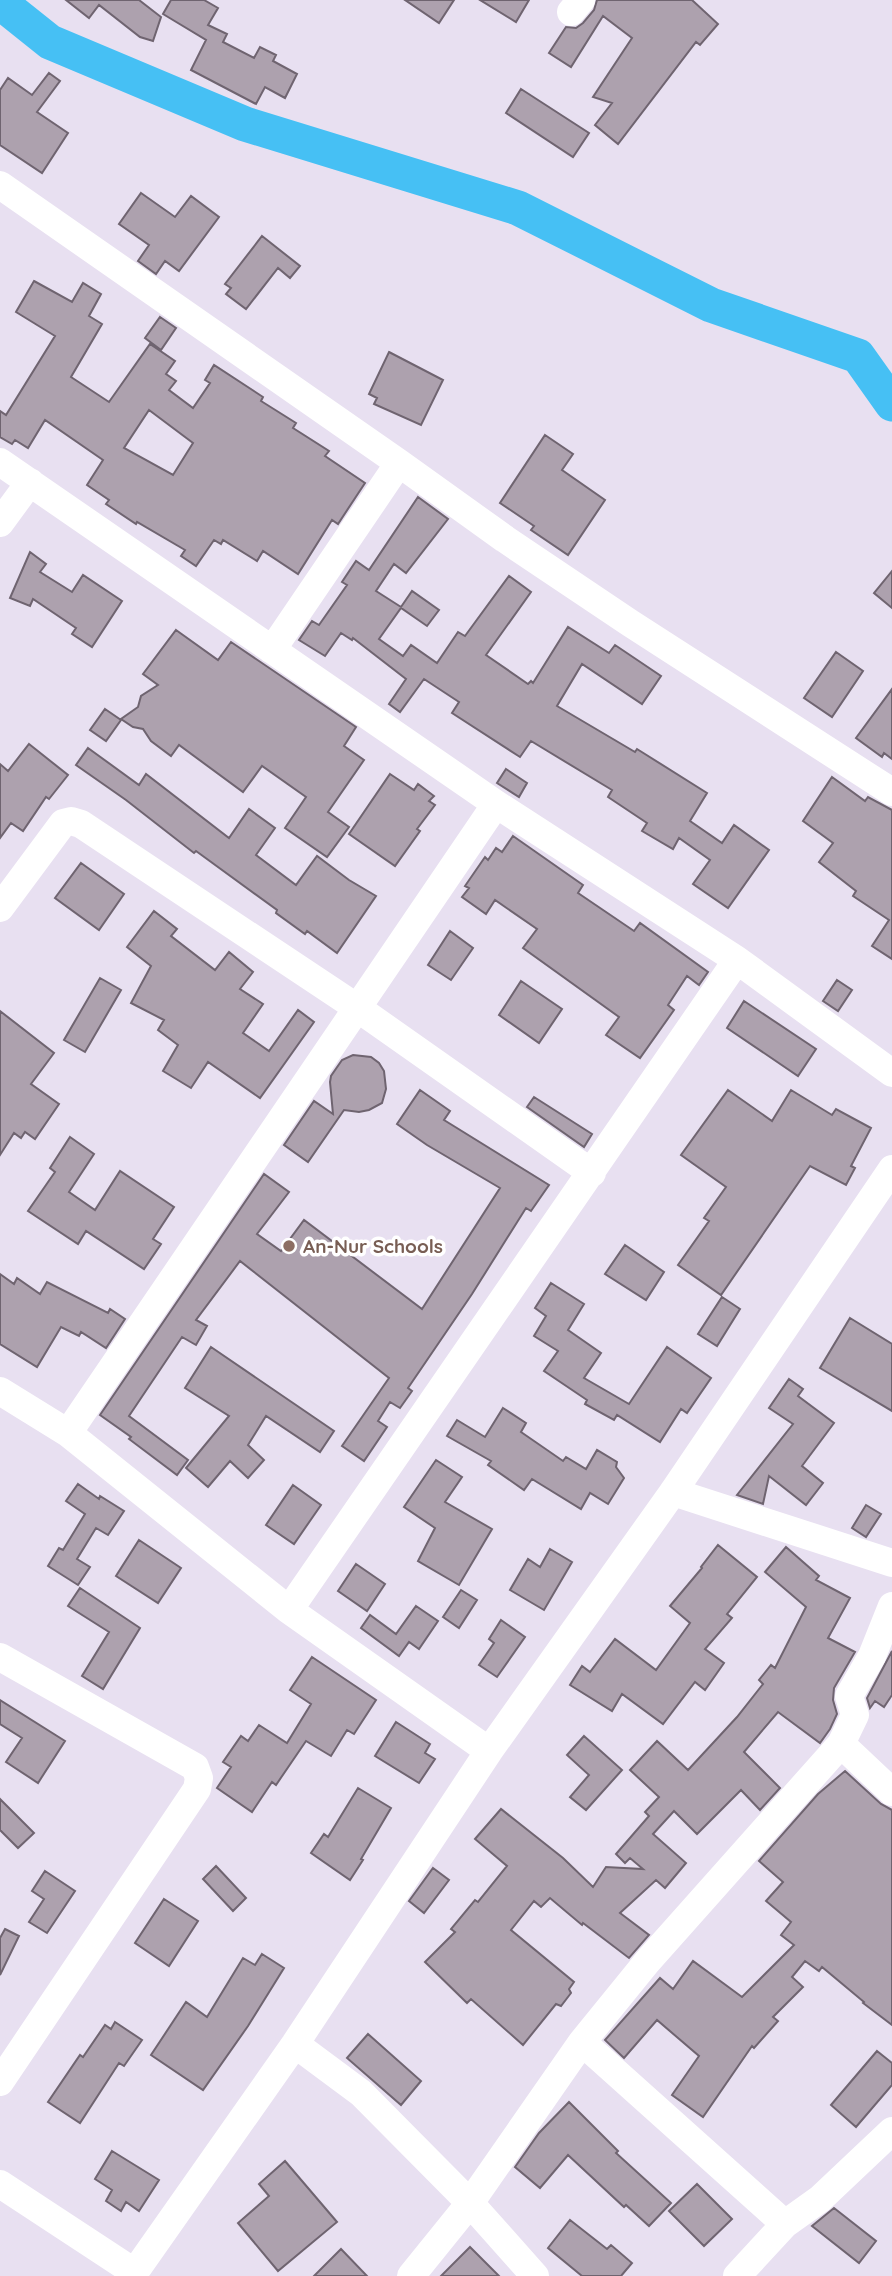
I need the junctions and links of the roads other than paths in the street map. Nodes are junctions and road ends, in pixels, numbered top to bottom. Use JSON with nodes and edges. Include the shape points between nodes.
{"nodes":[{"id":1,"x":0,"y":185,"type":"edge"},
{"id":2,"x":0,"y":462,"type":"edge"},
{"id":3,"x":399,"y":463,"type":"junction"},
{"id":4,"x":30,"y":482,"type":"junction"},
{"id":5,"x":0,"y":523,"type":"edge"},
{"id":6,"x":272,"y":650,"type":"junction"},
{"id":7,"x":892,"y":792,"type":"edge"},
{"id":8,"x":496,"y":804,"type":"junction"},
{"id":9,"x":0,"y":908,"type":"edge"},
{"id":10,"x":737,"y":960,"type":"junction"},
{"id":11,"x":356,"y":1007,"type":"junction"},
{"id":12,"x":892,"y":1073,"type":"edge"},
{"id":13,"x":892,"y":1169,"type":"edge"},
{"id":14,"x":592,"y":1173,"type":"junction"},
{"id":15,"x":0,"y":1391,"type":"edge"},
{"id":16,"x":68,"y":1433,"type":"junction"},
{"id":17,"x":673,"y":1492,"type":"junction"},
{"id":18,"x":888,"y":1553,"type":"edge"},
{"id":19,"x":892,"y":1606,"type":"edge"},
{"id":20,"x":289,"y":1610,"type":"junction"},
{"id":21,"x":0,"y":1657,"type":"edge"},
{"id":22,"x":841,"y":1744,"type":"junction"},
{"id":23,"x":489,"y":1751,"type":"junction"},
{"id":24,"x":892,"y":1792,"type":"edge"},
{"id":25,"x":582,"y":2042,"type":"junction"},
{"id":26,"x":295,"y":2044,"type":"junction"},
{"id":27,"x":0,"y":2082,"type":"edge"},
{"id":28,"x":892,"y":2131,"type":"edge"},
{"id":29,"x":0,"y":2184,"type":"edge"},
{"id":30,"x":470,"y":2203,"type":"junction"},
{"id":31,"x":785,"y":2224,"type":"junction"},
{"id":32,"x":133,"y":2274,"type":"edge"},
{"id":33,"x":411,"y":2276,"type":"edge"},
{"id":34,"x":535,"y":2276,"type":"edge"},
{"id":35,"x":737,"y":2276,"type":"edge"}],
"edges":[{"from":1,"to":3,"type":"street"},
{"from":2,"to":4,"type":"street"},
{"from":3,"to":6,"type":"street"},
{"from":3,"to":7,"type":"street","via":[[618,615]]},
{"from":4,"to":5,"type":"street"},
{"from":4,"to":6,"type":"street"},
{"from":6,"to":8,"type":"street"},
{"from":8,"to":10,"type":"street"},
{"from":8,"to":11,"type":"street"},
{"from":9,"to":11,"type":"street","via":[[62,823],[71,821]]},
{"from":10,"to":12,"type":"street"},
{"from":10,"to":14,"type":"street"},
{"from":11,"to":14,"type":"street"},
{"from":11,"to":16,"type":"street"},
{"from":13,"to":17,"type":"street"},
{"from":14,"to":20,"type":"street"},
{"from":15,"to":16,"type":"street"},
{"from":16,"to":20,"type":"street"},
{"from":17,"to":18,"type":"street"},
{"from":17,"to":23,"type":"street"},
{"from":19,"to":22,"type":"street","via":[[872,1656],[849,1696],[855,1715]]},
{"from":20,"to":23,"type":"street"},
{"from":21,"to":27,"type":"street","via":[[195,1767],[199,1778],[197,1789]]},
{"from":22,"to":24,"type":"street"},
{"from":22,"to":25,"type":"street"},
{"from":23,"to":26,"type":"street"},
{"from":25,"to":30,"type":"street"},
{"from":25,"to":31,"type":"street"},
{"from":26,"to":30,"type":"street","via":[[361,2092]]},
{"from":26,"to":32,"type":"street"},
{"from":28,"to":31,"type":"street","via":[[820,2199]]},
{"from":29,"to":32,"type":"street"},
{"from":30,"to":33,"type":"street"},
{"from":30,"to":34,"type":"street"},
{"from":31,"to":35,"type":"street"}]}
